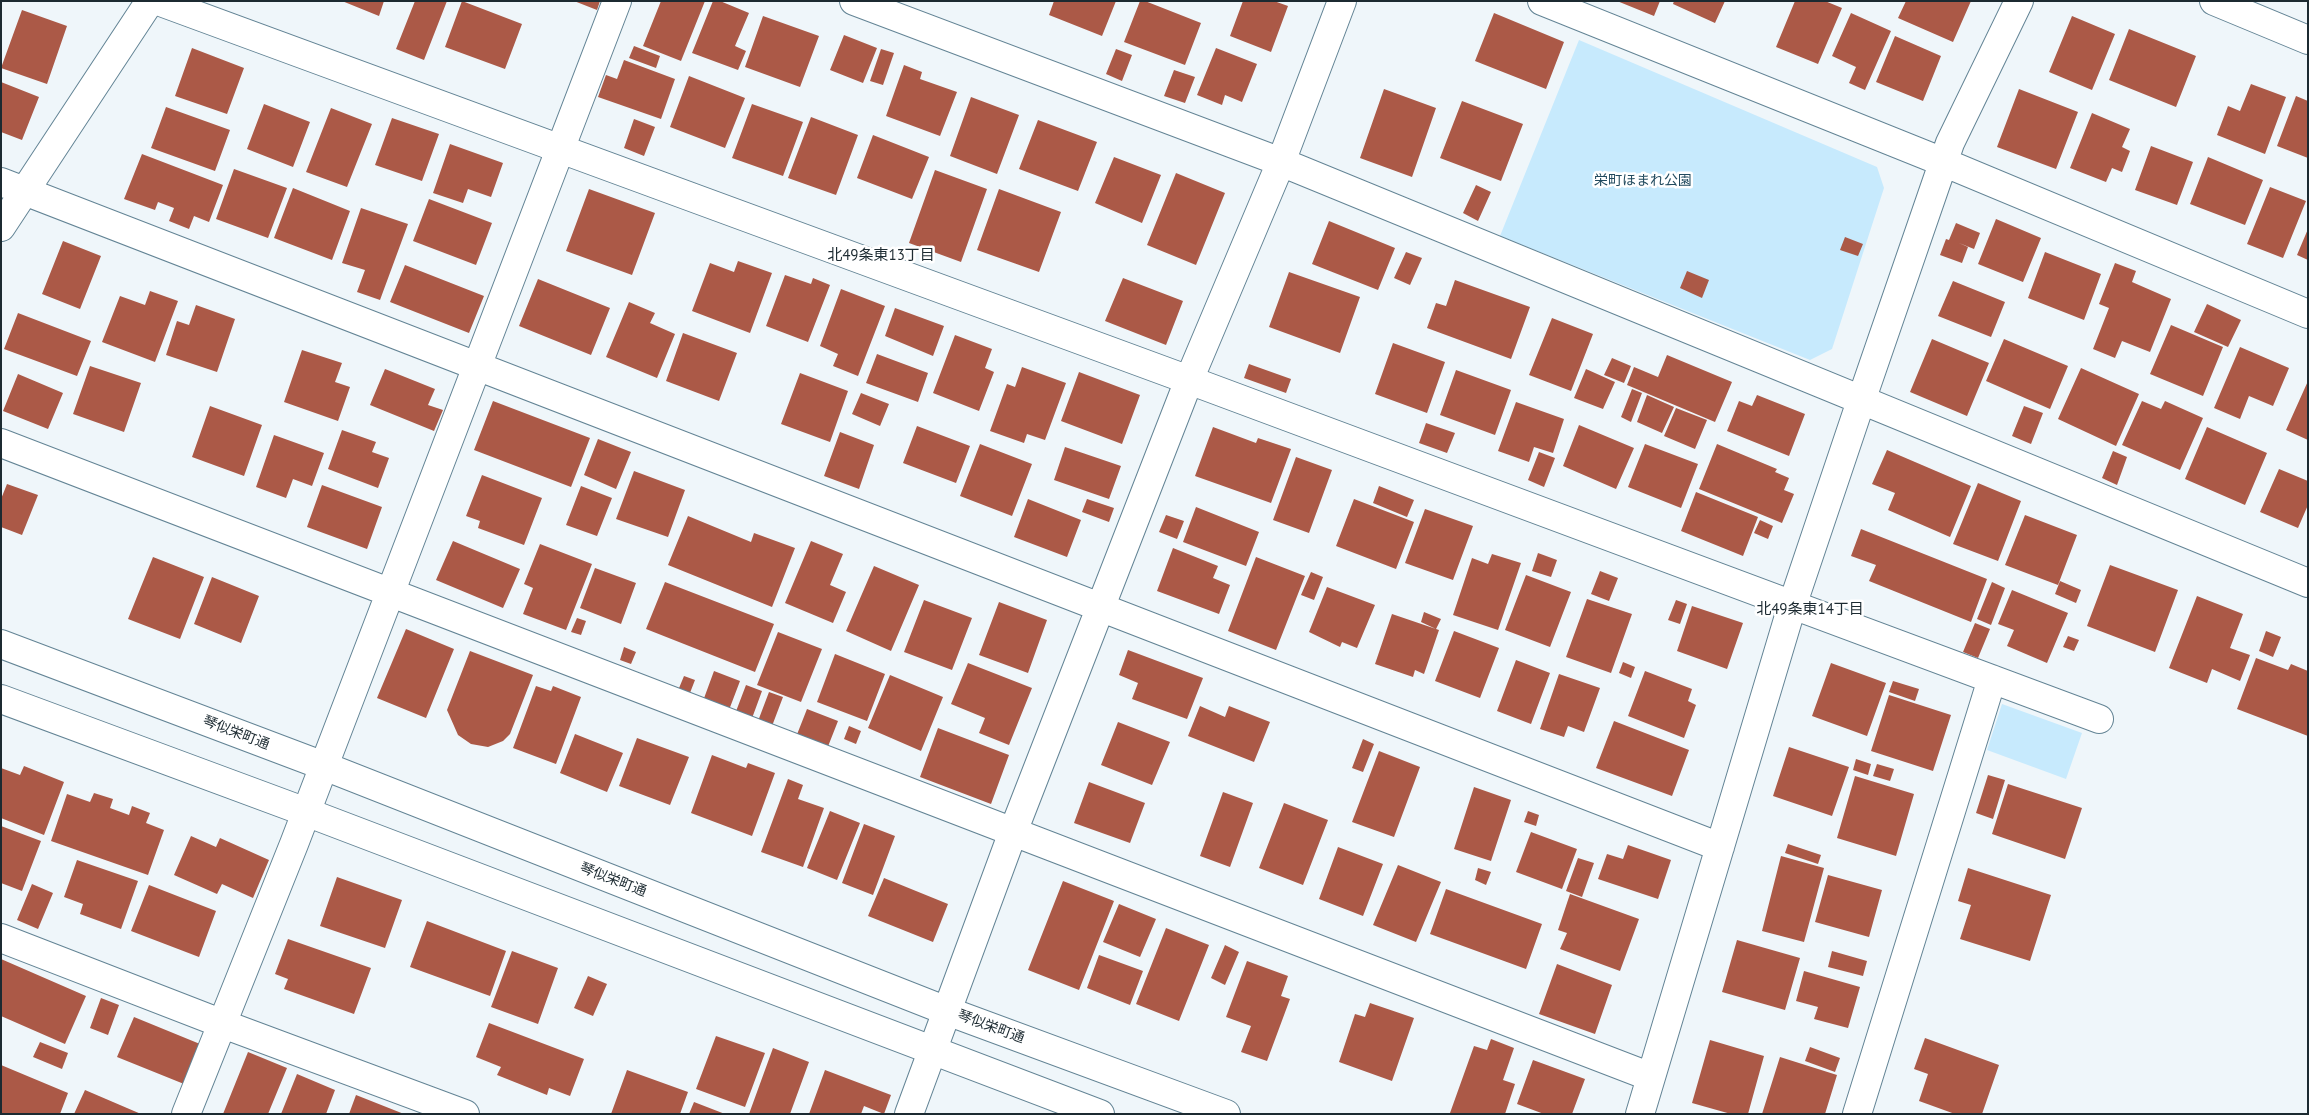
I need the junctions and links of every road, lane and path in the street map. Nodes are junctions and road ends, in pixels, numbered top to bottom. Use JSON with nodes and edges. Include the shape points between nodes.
{"nodes":[{"id":1,"x":150,"y":1,"type":"edge"},
{"id":2,"x":158,"y":1,"type":"edge"},
{"id":3,"x":617,"y":1,"type":"edge"},
{"id":4,"x":854,"y":1,"type":"edge"},
{"id":5,"x":1342,"y":1,"type":"edge"},
{"id":6,"x":1542,"y":1,"type":"edge"},
{"id":7,"x":2019,"y":1,"type":"edge"},
{"id":8,"x":2214,"y":1,"type":"edge"},
{"id":9,"x":2308,"y":40,"type":"edge"},
{"id":10,"x":561,"y":149,"type":"junction"},
{"id":11,"x":1281,"y":162,"type":"junction"},
{"id":12,"x":1943,"y":162,"type":"junction"},
{"id":13,"x":14,"y":186,"type":"edge"},
{"id":14,"x":1,"y":227,"type":"edge"},
{"id":15,"x":2308,"y":314,"type":"edge"},
{"id":16,"x":477,"y":367,"type":"junction"},
{"id":17,"x":1189,"y":380,"type":"junction"},
{"id":18,"x":1861,"y":401,"type":"junction"},
{"id":19,"x":1,"y":443,"type":"edge"},
{"id":20,"x":2308,"y":583,"type":"edge"},
{"id":21,"x":392,"y":592,"type":"junction"},
{"id":22,"x":1792,"y":606,"type":"junction"},
{"id":23,"x":1100,"y":608,"type":"junction"},
{"id":24,"x":1,"y":644,"type":"edge"},
{"id":25,"x":1992,"y":679,"type":"junction"},
{"id":26,"x":1,"y":699,"type":"edge"},
{"id":27,"x":2100,"y":720,"type":"dead end"},
{"id":28,"x":324,"y":766,"type":"junction"},
{"id":29,"x":306,"y":812,"type":"junction"},
{"id":30,"x":1013,"y":832,"type":"junction"},
{"id":31,"x":1720,"y":847,"type":"junction"},
{"id":32,"x":1,"y":938,"type":"edge"},
{"id":33,"x":946,"y":1011,"type":"junction"},
{"id":34,"x":223,"y":1024,"type":"junction"},
{"id":35,"x":932,"y":1049,"type":"junction"},
{"id":36,"x":1651,"y":1077,"type":"junction"},
{"id":37,"x":186,"y":1114,"type":"edge"},
{"id":38,"x":465,"y":1114,"type":"edge"},
{"id":39,"x":909,"y":1114,"type":"edge"},
{"id":40,"x":1100,"y":1114,"type":"edge"},
{"id":41,"x":1226,"y":1114,"type":"edge"},
{"id":42,"x":1640,"y":1114,"type":"edge"},
{"id":43,"x":1857,"y":1114,"type":"edge"}],
"edges":[{"from":1,"to":13,"type":"street"},
{"from":2,"to":10,"type":"street"},
{"from":3,"to":10,"type":"street"},
{"from":4,"to":11,"type":"street"},
{"from":5,"to":11,"type":"street"},
{"from":6,"to":12,"type":"street"},
{"from":7,"to":12,"type":"street"},
{"from":8,"to":9,"type":"street"},
{"from":10,"to":16,"type":"street"},
{"from":10,"to":17,"type":"street"},
{"from":11,"to":17,"type":"street"},
{"from":11,"to":18,"type":"street"},
{"from":12,"to":15,"type":"street"},
{"from":12,"to":18,"type":"street"},
{"from":13,"to":14,"type":"street"},
{"from":13,"to":16,"type":"street"},
{"from":16,"to":21,"type":"street"},
{"from":16,"to":23,"type":"street"},
{"from":17,"to":22,"type":"street"},
{"from":17,"to":23,"type":"street"},
{"from":18,"to":20,"type":"street"},
{"from":18,"to":22,"type":"street"},
{"from":19,"to":21,"type":"street"},
{"from":21,"to":28,"type":"street"},
{"from":21,"to":30,"type":"street"},
{"from":22,"to":25,"type":"street"},
{"from":22,"to":31,"type":"street"},
{"from":23,"to":30,"type":"street"},
{"from":23,"to":31,"type":"street"},
{"from":24,"to":28,"type":"street","name":"琴似栄町通"},
{"from":25,"to":27,"type":"street"},
{"from":25,"to":43,"type":"street"},
{"from":26,"to":29,"type":"street"},
{"from":28,"to":29,"type":"street"},
{"from":28,"to":33,"type":"street","name":"琴似栄町通"},
{"from":29,"to":34,"type":"street"},
{"from":29,"to":35,"type":"street","via":[[887,1035]]},
{"from":30,"to":33,"type":"street"},
{"from":30,"to":36,"type":"street"},
{"from":31,"to":36,"type":"street"},
{"from":32,"to":34,"type":"street"},
{"from":33,"to":35,"type":"street"},
{"from":33,"to":41,"type":"street","name":"琴似栄町通"},
{"from":34,"to":37,"type":"street"},
{"from":34,"to":38,"type":"street"},
{"from":35,"to":39,"type":"street"},
{"from":35,"to":40,"type":"street"},
{"from":36,"to":42,"type":"street"}]}
